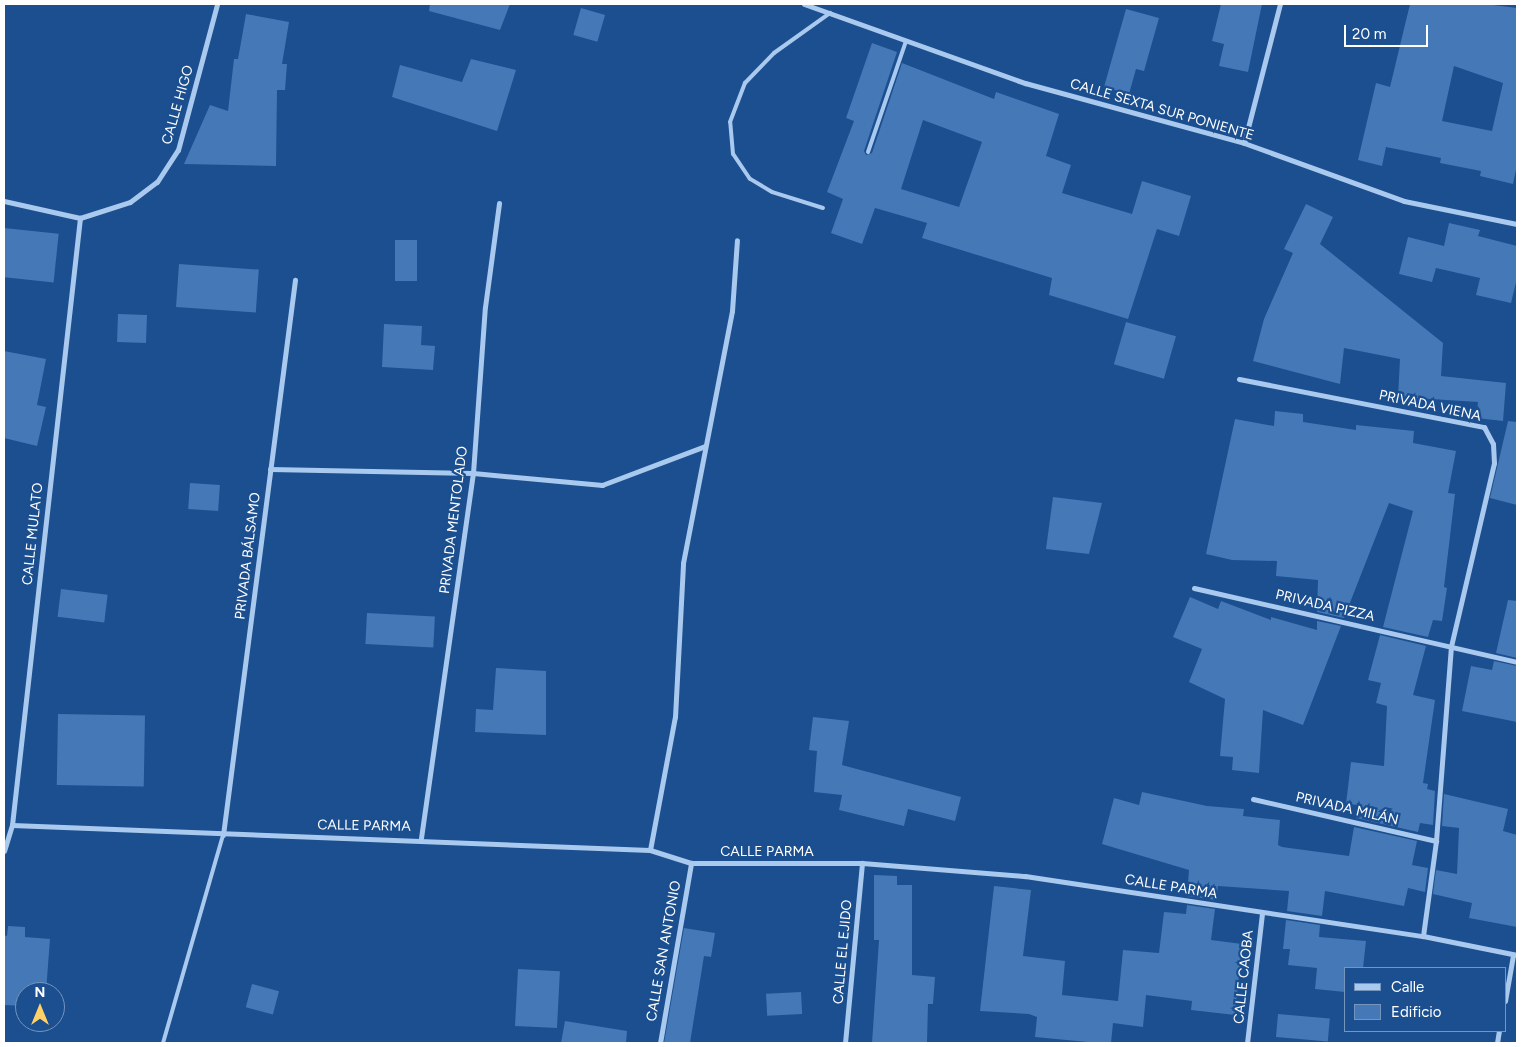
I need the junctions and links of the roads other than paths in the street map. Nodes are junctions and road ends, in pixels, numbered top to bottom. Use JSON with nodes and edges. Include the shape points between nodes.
{"nodes":[{"id":1,"x":217,"y":4,"type":"edge"},
{"id":2,"x":804,"y":4,"type":"edge"},
{"id":3,"x":1280,"y":4,"type":"edge"},
{"id":4,"x":830,"y":13,"type":"junction"},
{"id":5,"x":906,"y":40,"type":"junction"},
{"id":6,"x":1244,"y":143,"type":"junction"},
{"id":7,"x":868,"y":152,"type":"dead end"},
{"id":8,"x":4,"y":201,"type":"edge"},
{"id":9,"x":499,"y":203,"type":"dead end"},
{"id":10,"x":823,"y":208,"type":"dead end"},
{"id":11,"x":80,"y":218,"type":"junction"},
{"id":12,"x":1517,"y":224,"type":"edge"},
{"id":13,"x":737,"y":240,"type":"dead end"},
{"id":14,"x":295,"y":280,"type":"dead end"},
{"id":15,"x":1239,"y":379,"type":"dead end"},
{"id":16,"x":705,"y":446,"type":"junction"},
{"id":17,"x":270,"y":469,"type":"junction"},
{"id":18,"x":474,"y":473,"type":"junction"},
{"id":19,"x":1194,"y":588,"type":"dead end"},
{"id":20,"x":1451,"y":646,"type":"junction"},
{"id":21,"x":1517,"y":662,"type":"edge"},
{"id":22,"x":1253,"y":798,"type":"dead end"},
{"id":23,"x":12,"y":825,"type":"junction"},
{"id":24,"x":224,"y":836,"type":"junction"},
{"id":25,"x":421,"y":838,"type":"junction"},
{"id":26,"x":1436,"y":841,"type":"junction"},
{"id":27,"x":650,"y":850,"type":"junction"},
{"id":28,"x":4,"y":851,"type":"edge"},
{"id":29,"x":690,"y":863,"type":"junction"},
{"id":30,"x":862,"y":863,"type":"junction"},
{"id":31,"x":1262,"y":913,"type":"junction"},
{"id":32,"x":1423,"y":936,"type":"junction"},
{"id":33,"x":1515,"y":955,"type":"edge"},
{"id":34,"x":1506,"y":996,"type":"edge"},
{"id":35,"x":163,"y":1043,"type":"edge"},
{"id":36,"x":660,"y":1043,"type":"edge"},
{"id":37,"x":846,"y":1043,"type":"edge"},
{"id":38,"x":1247,"y":1043,"type":"edge"}],
"edges":[{"from":1,"to":11,"type":"street","name":"CALLE HIGO","via":[[178,150],[157,182],[130,202]]},
{"from":2,"to":4,"type":"street","name":"CALLE SEXTA SUR PONIENTE"},
{"from":3,"to":6,"type":"street"},
{"from":4,"to":5,"type":"street","name":"CALLE SEXTA SUR PONIENTE"},
{"from":4,"to":10,"type":"lane","via":[[774,53],[751,77],[730,122],[733,154],[750,179],[772,192]]},
{"from":5,"to":6,"type":"street","name":"CALLE SEXTA SUR PONIENTE","via":[[1025,84]]},
{"from":5,"to":7,"type":"lane"},
{"from":6,"to":12,"type":"street","name":"CALLE SEXTA SUR PONIENTE","via":[[1404,201]]},
{"from":8,"to":11,"type":"street"},
{"from":9,"to":18,"type":"street","name":"PRIVADA MENTOLADO","via":[[485,307]]},
{"from":11,"to":23,"type":"street","name":"CALLE MULATO"},
{"from":13,"to":16,"type":"street","via":[[732,311]]},
{"from":14,"to":17,"type":"street","name":"PRIVADA BÁLSAMO"},
{"from":15,"to":20,"type":"street","name":"PRIVADA VIENA","via":[[1484,427],[1492,444],[1494,463]]},
{"from":16,"to":18,"type":"street","via":[[602,485]]},
{"from":16,"to":27,"type":"street","via":[[683,563],[675,717]]},
{"from":17,"to":18,"type":"street"},
{"from":17,"to":24,"type":"street","name":"PRIVADA BÁLSAMO"},
{"from":18,"to":25,"type":"street","name":"PRIVADA MENTOLADO"},
{"from":19,"to":20,"type":"street","name":"PRIVADA PIZZA"},
{"from":20,"to":21,"type":"street","name":"PRIVADA PIZZA"},
{"from":20,"to":26,"type":"street"},
{"from":22,"to":26,"type":"street","name":"PRIVADA MILÁN"},
{"from":23,"to":24,"type":"street","name":"CALLE PARMA"},
{"from":23,"to":28,"type":"street","name":"CALLE MULATO"},
{"from":24,"to":25,"type":"street","name":"CALLE PARMA"},
{"from":24,"to":35,"type":"lane"},
{"from":25,"to":27,"type":"street","name":"CALLE PARMA"},
{"from":26,"to":32,"type":"street"},
{"from":27,"to":29,"type":"street","name":"CALLE PARMA"},
{"from":29,"to":30,"type":"street","name":"CALLE PARMA"},
{"from":29,"to":36,"type":"street","name":"CALLE SAN ANTONIO"},
{"from":30,"to":31,"type":"street","name":"CALLE PARMA","via":[[1026,876]]},
{"from":30,"to":37,"type":"street","name":"CALLE EL EJIDO"},
{"from":31,"to":32,"type":"street","name":"CALLE PARMA"},
{"from":31,"to":38,"type":"street","name":"CALLE CAOBA"},
{"from":32,"to":33,"type":"street","name":"CALLE PARMA"},
{"from":33,"to":34,"type":"street"}]}
